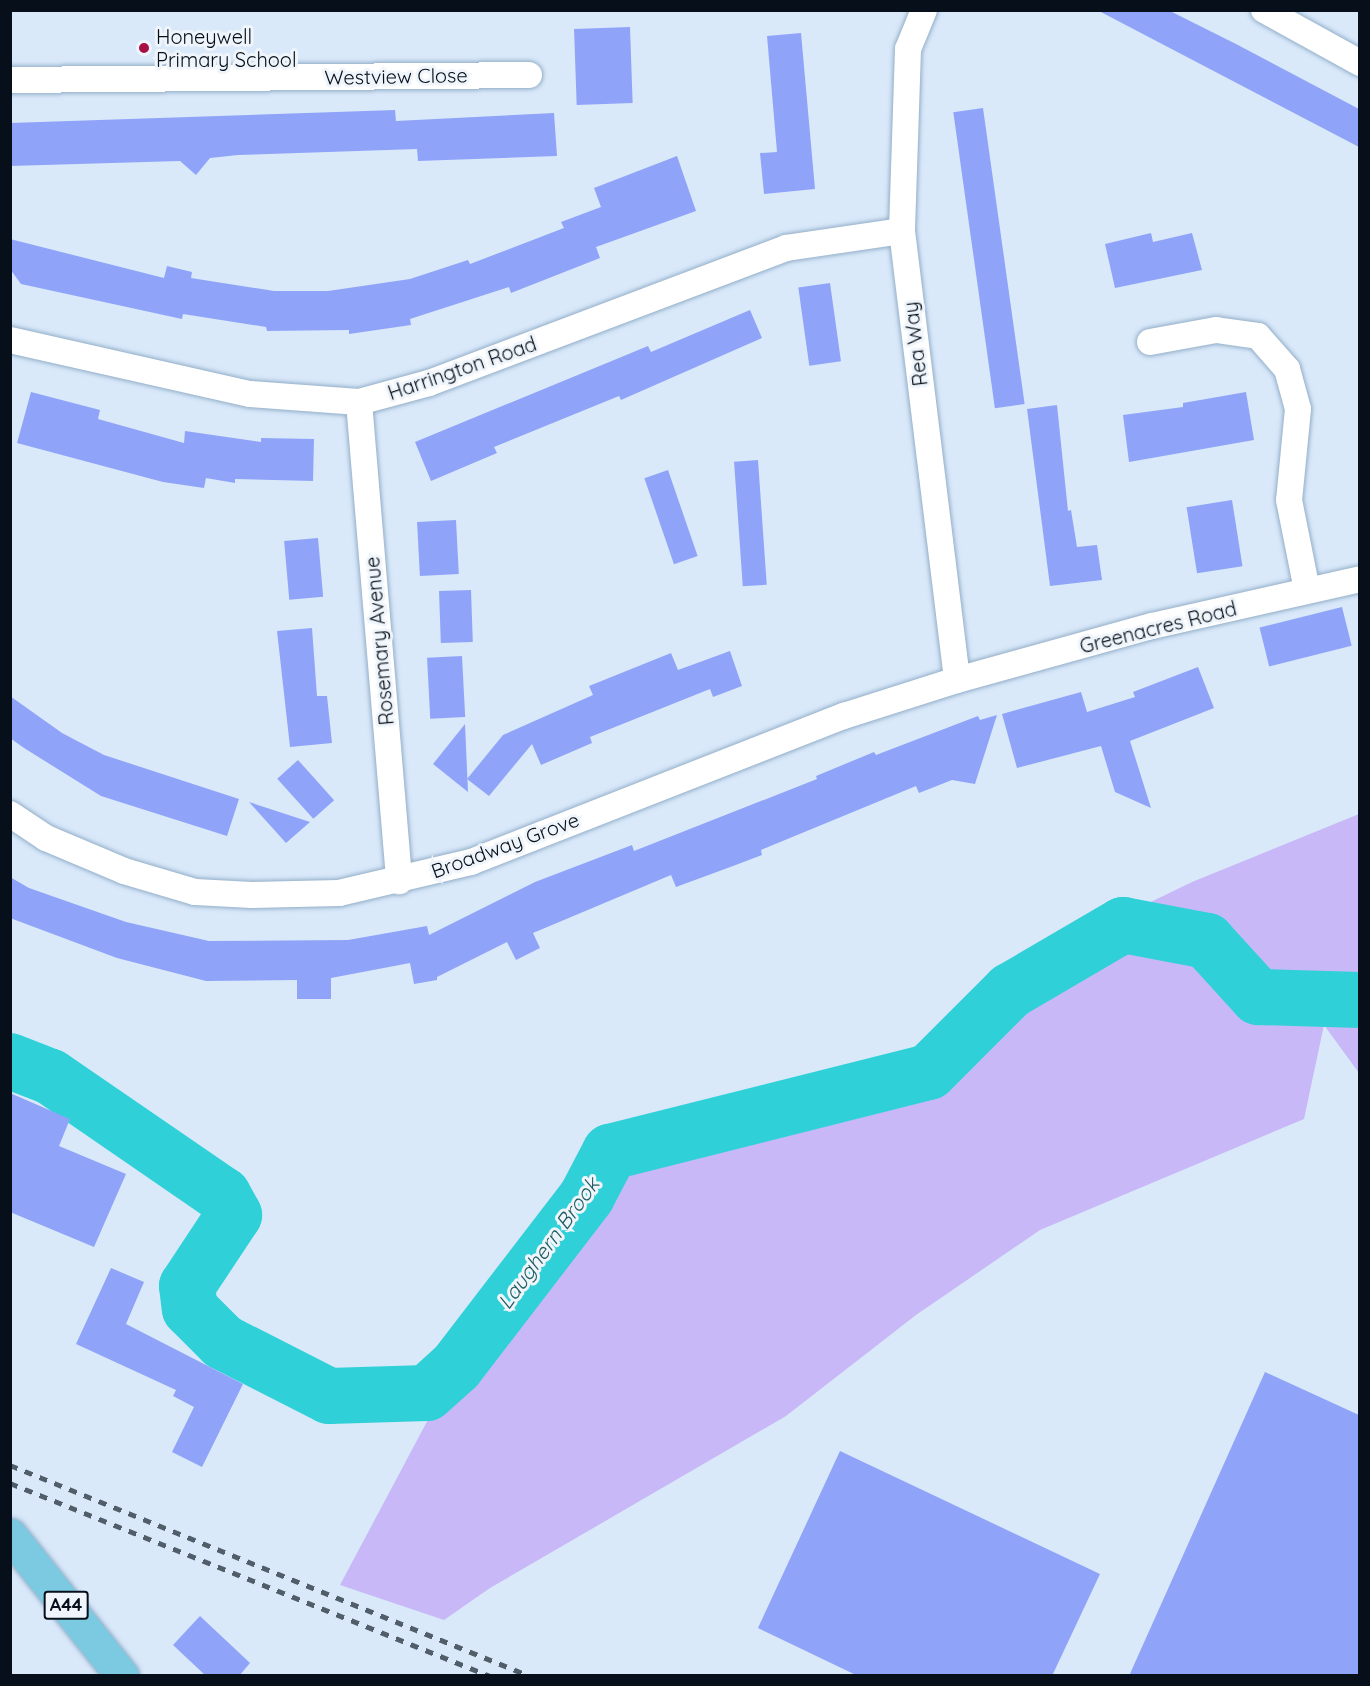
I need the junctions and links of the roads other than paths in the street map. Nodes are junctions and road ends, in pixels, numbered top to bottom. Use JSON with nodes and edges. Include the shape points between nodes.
{"nodes":[{"id":1,"x":924,"y":10,"type":"edge"},
{"id":2,"x":1264,"y":10,"type":"edge"},
{"id":3,"x":1359,"y":63,"type":"edge"},
{"id":4,"x":529,"y":75,"type":"dead end"},
{"id":5,"x":10,"y":80,"type":"edge"},
{"id":6,"x":902,"y":231,"type":"junction"},
{"id":7,"x":10,"y":340,"type":"edge"},
{"id":8,"x":1150,"y":342,"type":"dead end"},
{"id":9,"x":359,"y":402,"type":"junction"},
{"id":10,"x":1359,"y":579,"type":"edge"},
{"id":11,"x":1307,"y":590,"type":"junction"},
{"id":12,"x":957,"y":680,"type":"junction"},
{"id":13,"x":10,"y":814,"type":"edge"},
{"id":14,"x":399,"y":881,"type":"junction"},
{"id":15,"x":10,"y":1535,"type":"edge"},
{"id":16,"x":122,"y":1676,"type":"edge"}],
"edges":[{"from":1,"to":6,"type":"street","name":"Rea Way","via":[[908,49]]},
{"from":2,"to":3,"type":"street"},
{"from":4,"to":5,"type":"street","name":"Westview Close"},
{"from":6,"to":9,"type":"street","name":"Harrington Road","via":[[786,248],[429,383]]},
{"from":6,"to":12,"type":"street","name":"Rea Way"},
{"from":7,"to":9,"type":"street","name":"Harrington Road","via":[[250,394]]},
{"from":8,"to":11,"type":"street","via":[[1216,330],[1258,336],[1287,369],[1298,408],[1289,500]]},
{"from":9,"to":14,"type":"street","name":"Rosemary Avenue"},
{"from":10,"to":11,"type":"street","name":"Greenacres Road"},
{"from":11,"to":12,"type":"street","name":"Greenacres Road","via":[[1152,626]]},
{"from":12,"to":14,"type":"street","name":"Broadway Grove","via":[[844,716],[471,862]]},
{"from":13,"to":14,"type":"street","name":"Broadway Grove","via":[[45,838],[124,871],[195,892],[252,896],[339,893]]},
{"from":15,"to":16,"type":"main road","number":"A44"}]}
